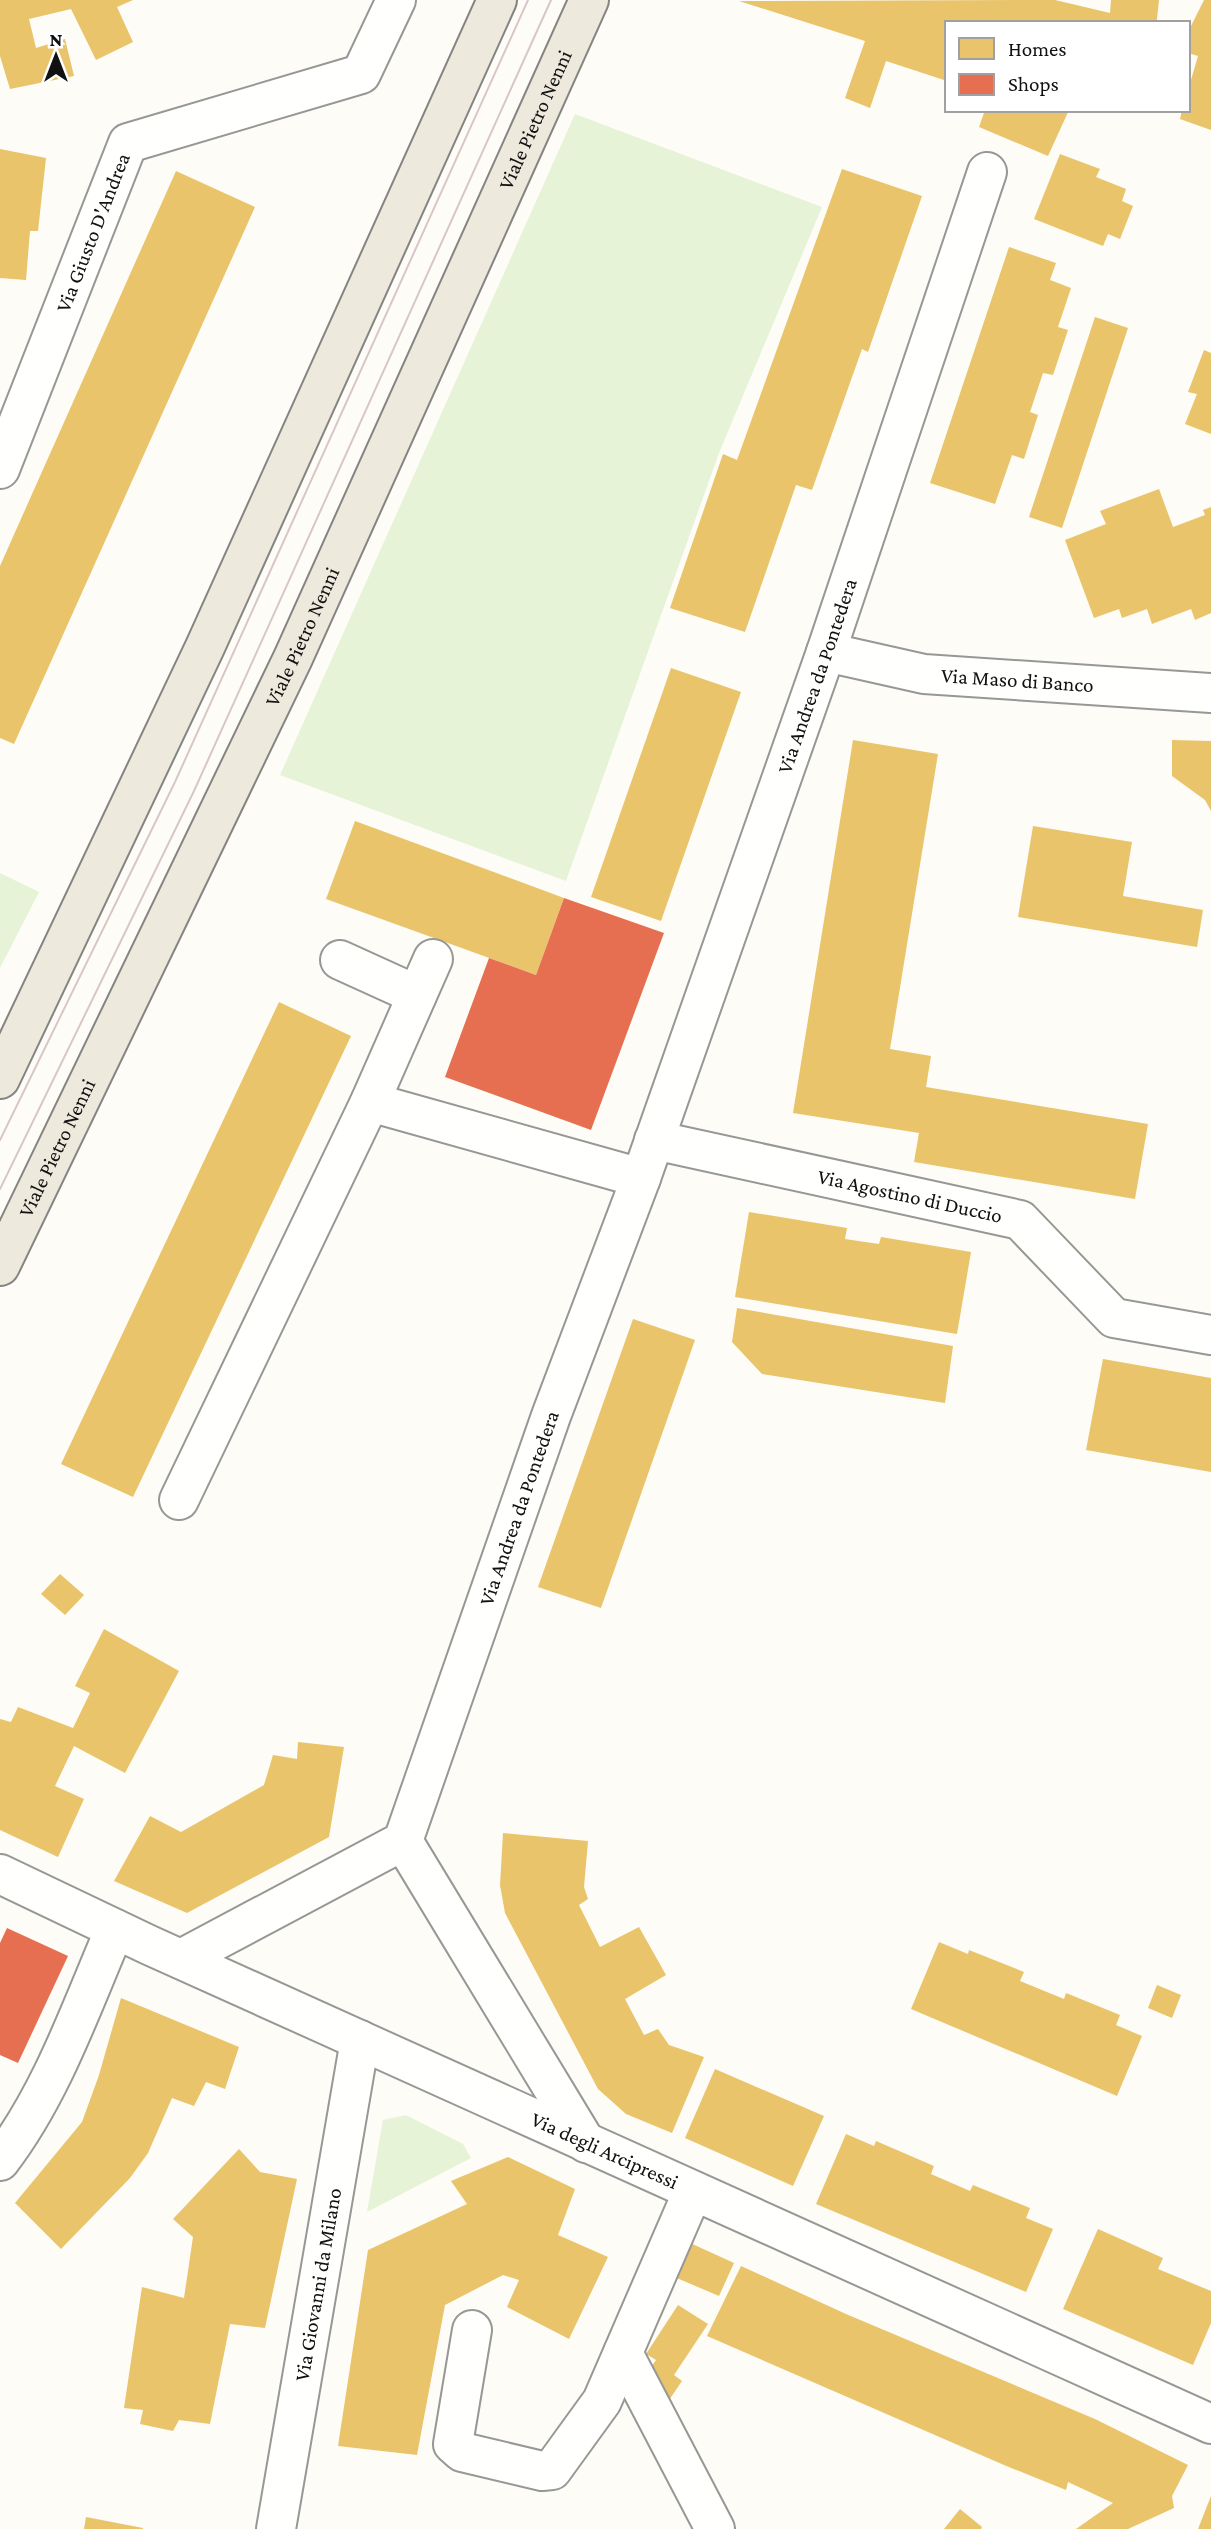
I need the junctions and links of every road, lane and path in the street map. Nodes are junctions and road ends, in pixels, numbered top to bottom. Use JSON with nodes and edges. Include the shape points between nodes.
{"nodes":[{"id":1,"x":396,"y":0,"type":"edge"},
{"id":2,"x":497,"y":0,"type":"edge"},
{"id":3,"x":589,"y":0,"type":"edge"},
{"id":4,"x":987,"y":172,"type":"dead end"},
{"id":5,"x":0,"y":469,"type":"edge"},
{"id":6,"x":826,"y":652,"type":"junction"},
{"id":7,"x":1211,"y":693,"type":"edge"},
{"id":8,"x":433,"y":959,"type":"dead end"},
{"id":9,"x":340,"y":960,"type":"dead end"},
{"id":10,"x":417,"y":995,"type":"junction"},
{"id":11,"x":0,"y":1079,"type":"edge"},
{"id":12,"x":370,"y":1102,"type":"junction"},
{"id":13,"x":654,"y":1140,"type":"junction"},
{"id":14,"x":641,"y":1178,"type":"junction"},
{"id":15,"x":0,"y":1266,"type":"edge"},
{"id":16,"x":1211,"y":1335,"type":"edge"},
{"id":17,"x":178,"y":1500,"type":"dead end"},
{"id":18,"x":403,"y":1842,"type":"junction"},
{"id":19,"x":0,"y":1874,"type":"edge"},
{"id":20,"x":115,"y":1929,"type":"junction"},
{"id":21,"x":181,"y":1959,"type":"junction"},
{"id":22,"x":360,"y":2040,"type":"junction"},
{"id":23,"x":586,"y":2143,"type":"junction"},
{"id":24,"x":0,"y":2161,"type":"edge"},
{"id":25,"x":693,"y":2191,"type":"junction"},
{"id":26,"x":472,"y":2330,"type":"dead end"},
{"id":27,"x":623,"y":2353,"type":"junction"},
{"id":28,"x":1211,"y":2424,"type":"edge"},
{"id":29,"x":276,"y":2529,"type":"edge"},
{"id":30,"x":715,"y":2529,"type":"edge"}],
"edges":[{"from":1,"to":5,"type":"street","name":"Via Giusto D'Andrea","via":[[361,74],[128,143]]},
{"from":2,"to":11,"type":"main road","via":[[205,647]]},
{"from":3,"to":15,"type":"main road","name":"Viale Pietro Nenni","via":[[293,658]]},
{"from":4,"to":6,"type":"street","name":"Via Andrea da Pontedera"},
{"from":6,"to":7,"type":"street","name":"Via Maso di Banco","via":[[925,674]]},
{"from":6,"to":13,"type":"street","name":"Via Andrea da Pontedera"},
{"from":8,"to":10,"type":"street"},
{"from":9,"to":10,"type":"street"},
{"from":10,"to":12,"type":"street"},
{"from":12,"to":14,"type":"street"},
{"from":12,"to":17,"type":"street"},
{"from":13,"to":14,"type":"street","name":"Via Andrea da Pontedera"},
{"from":13,"to":16,"type":"street","name":"Via Agostino di Duccio","via":[[1020,1220],[1114,1318]]},
{"from":14,"to":18,"type":"street","name":"Via Andrea da Pontedera","via":[[551,1416]]},
{"from":18,"to":21,"type":"street"},
{"from":18,"to":23,"type":"street"},
{"from":19,"to":20,"type":"street","name":"Via degli Arcipressi"},
{"from":20,"to":21,"type":"street","name":"Via degli Arcipressi"},
{"from":20,"to":24,"type":"street","via":[[55,2069]]},
{"from":21,"to":22,"type":"street","name":"Via degli Arcipressi"},
{"from":22,"to":23,"type":"street","name":"Via degli Arcipressi"},
{"from":22,"to":29,"type":"street","name":"Via Giovanni da Milano"},
{"from":23,"to":25,"type":"street","name":"Via degli Arcipressi"},
{"from":25,"to":27,"type":"street"},
{"from":25,"to":28,"type":"street","name":"Via degli Arcipressi"},
{"from":26,"to":27,"type":"street","via":[[453,2444],[462,2452],[542,2472],[552,2470],[602,2401]]},
{"from":27,"to":30,"type":"street"}]}
